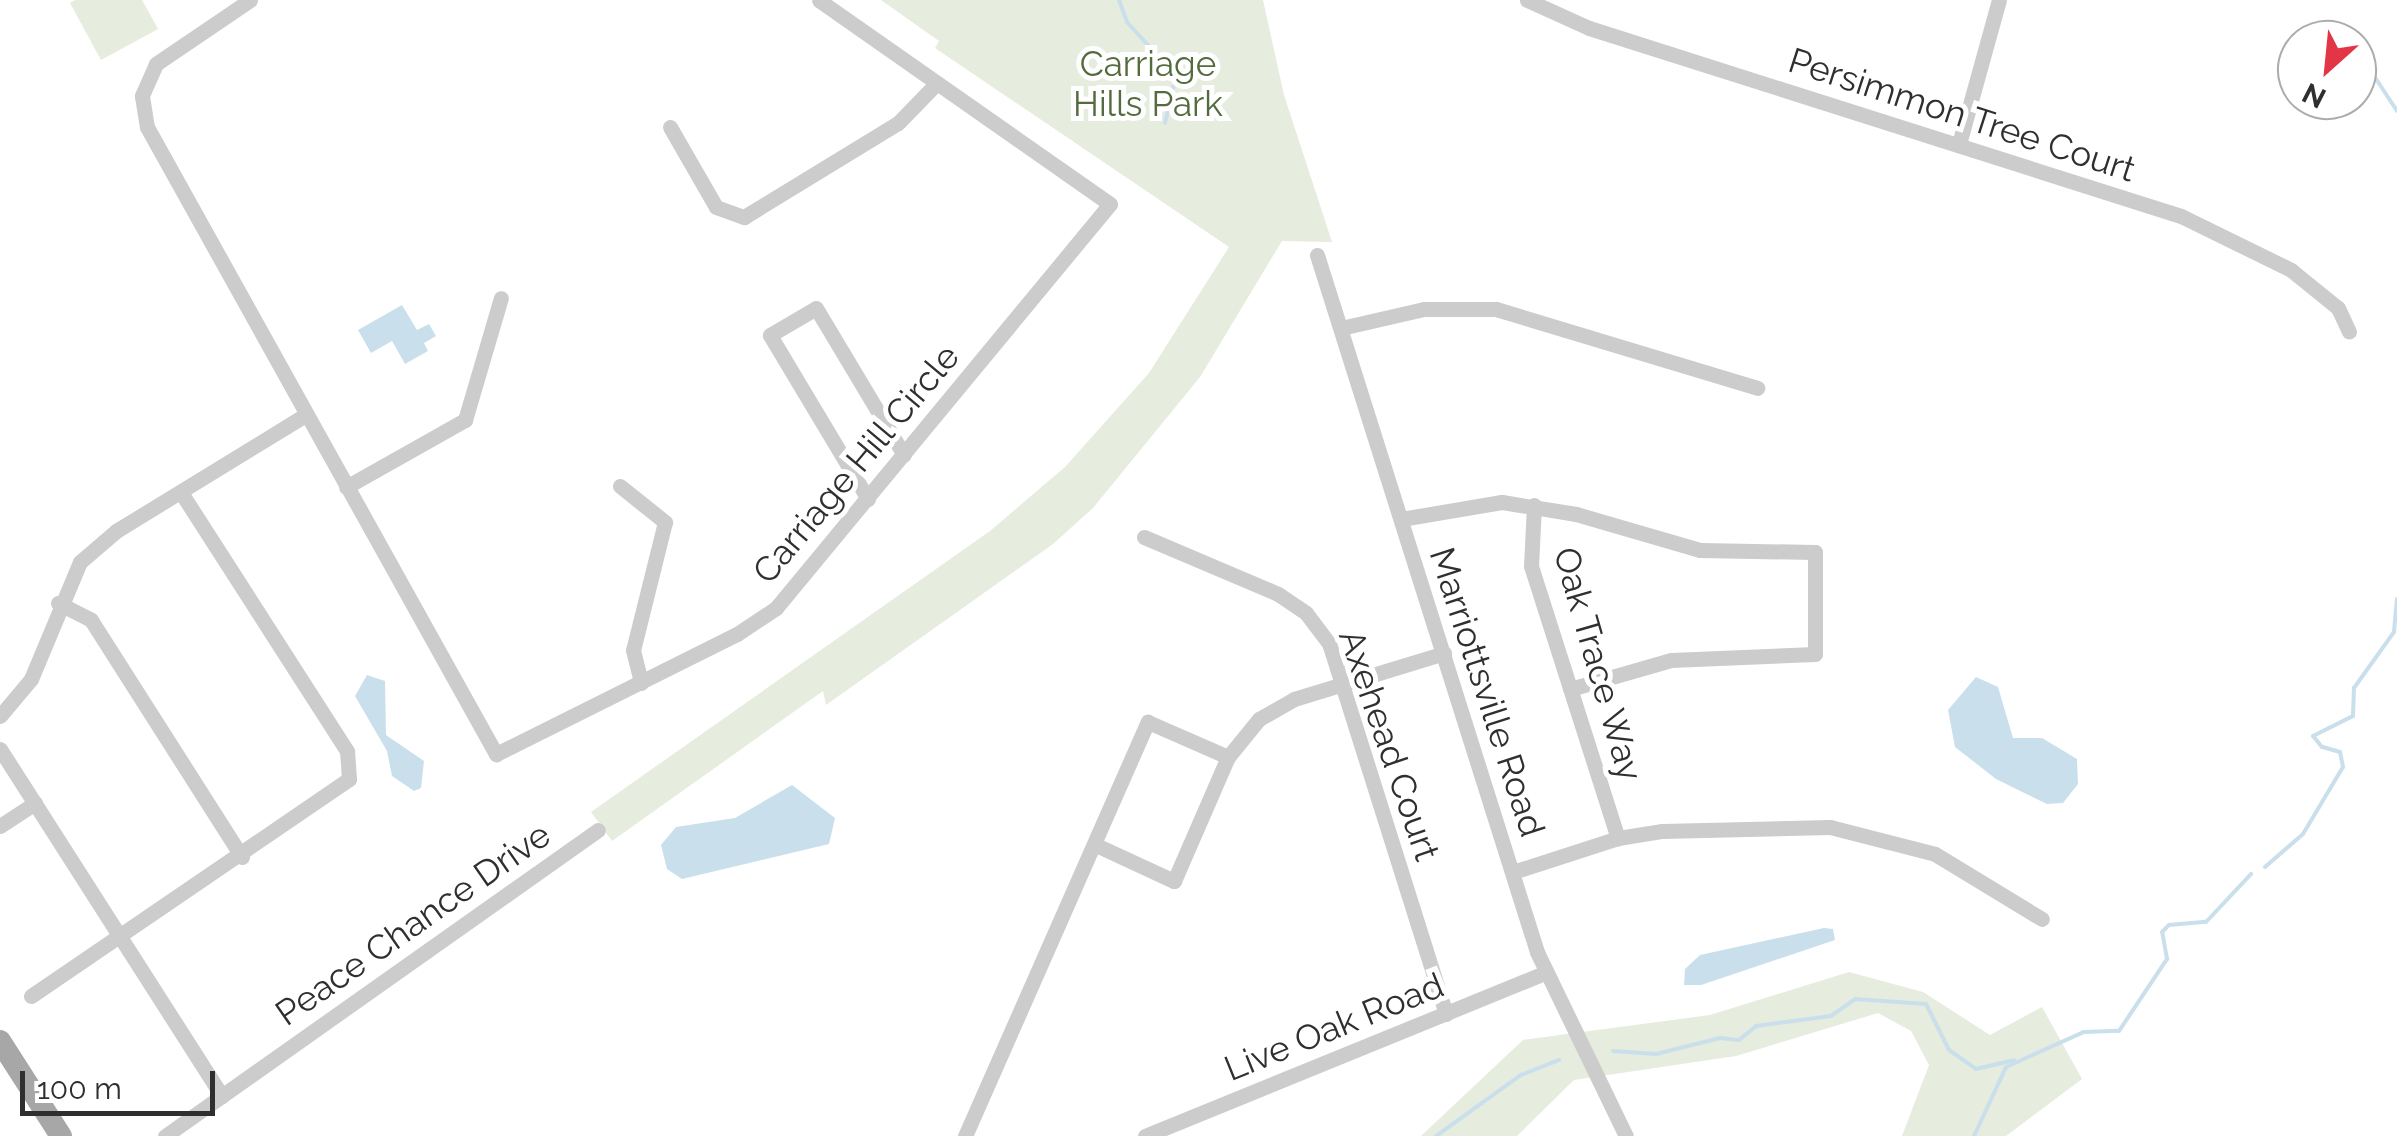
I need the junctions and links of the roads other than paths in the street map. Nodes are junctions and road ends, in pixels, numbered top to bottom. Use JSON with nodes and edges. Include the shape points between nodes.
{"nodes":[{"id":1,"x":250,"y":0,"type":"edge"},
{"id":2,"x":819,"y":0,"type":"edge"},
{"id":3,"x":1527,"y":0,"type":"edge"},
{"id":4,"x":1999,"y":0,"type":"edge"},
{"id":5,"x":935,"y":85,"type":"junction"},
{"id":6,"x":670,"y":128,"type":"dead end"},
{"id":7,"x":1958,"y":144,"type":"junction"},
{"id":8,"x":1318,"y":255,"type":"dead end"},
{"id":9,"x":501,"y":298,"type":"dead end"},
{"id":10,"x":1341,"y":328,"type":"junction"},
{"id":11,"x":2349,"y":332,"type":"dead end"},
{"id":12,"x":1757,"y":388,"type":"dead end"},
{"id":13,"x":306,"y":414,"type":"junction"},
{"id":14,"x":904,"y":455,"type":"junction"},
{"id":15,"x":620,"y":486,"type":"dead end"},
{"id":16,"x":346,"y":487,"type":"junction"},
{"id":17,"x":180,"y":492,"type":"junction"},
{"id":18,"x":868,"y":499,"type":"junction"},
{"id":19,"x":1534,"y":505,"type":"junction"},
{"id":20,"x":1401,"y":520,"type":"junction"},
{"id":21,"x":1144,"y":537,"type":"dead end"},
{"id":22,"x":58,"y":603,"type":"junction"},
{"id":23,"x":1444,"y":654,"type":"junction"},
{"id":24,"x":641,"y":683,"type":"junction"},
{"id":25,"x":1341,"y":683,"type":"junction"},
{"id":26,"x":1570,"y":689,"type":"junction"},
{"id":27,"x":0,"y":716,"type":"edge"},
{"id":28,"x":0,"y":749,"type":"edge"},
{"id":29,"x":1228,"y":756,"type":"junction"},
{"id":30,"x":35,"y":803,"type":"junction"},
{"id":31,"x":0,"y":826,"type":"edge"},
{"id":32,"x":598,"y":830,"type":"dead end"},
{"id":33,"x":1618,"y":838,"type":"junction"},
{"id":34,"x":1096,"y":845,"type":"junction"},
{"id":35,"x":242,"y":857,"type":"junction"},
{"id":36,"x":1513,"y":872,"type":"junction"},
{"id":37,"x":2042,"y":919,"type":"dead end"},
{"id":38,"x":122,"y":940,"type":"junction"},
{"id":39,"x":1545,"y":973,"type":"junction"},
{"id":40,"x":32,"y":996,"type":"dead end"},
{"id":41,"x":1446,"y":1014,"type":"junction"},
{"id":42,"x":0,"y":1041,"type":"edge"},
{"id":43,"x":222,"y":1096,"type":"junction"},
{"id":44,"x":186,"y":1130,"type":"edge"},
{"id":45,"x":61,"y":1136,"type":"edge"},
{"id":46,"x":165,"y":1136,"type":"edge"},
{"id":47,"x":965,"y":1136,"type":"edge"},
{"id":48,"x":1145,"y":1136,"type":"edge"},
{"id":49,"x":1626,"y":1136,"type":"edge"}],
"edges":[{"from":1,"to":13,"type":"street","name":"Carriage Hill Circle","via":[[156,64],[142,110]]},
{"from":2,"to":5,"type":"street","name":"Carriage Hill Circle"},
{"from":3,"to":7,"type":"street","name":"Persimmon Tree Court","via":[[1588,28]]},
{"from":4,"to":7,"type":"street"},
{"from":5,"to":6,"type":"street","via":[[898,124],[744,217],[716,206]]},
{"from":5,"to":14,"type":"street","name":"Carriage Hill Circle","via":[[1110,204]]},
{"from":7,"to":11,"type":"street","name":"Persimmon Tree Court","via":[[2216,231],[2320,292]]},
{"from":8,"to":10,"type":"street","name":"Marriottsville Road"},
{"from":9,"to":16,"type":"street","via":[[465,420]]},
{"from":10,"to":12,"type":"street","via":[[1424,309],[1496,308]]},
{"from":10,"to":20,"type":"street","name":"Marriottsville Road"},
{"from":13,"to":16,"type":"street","name":"Carriage Hill Circle"},
{"from":13,"to":17,"type":"street"},
{"from":14,"to":18,"type":"street","name":"Carriage Hill Circle"},
{"from":14,"to":18,"type":"street","via":[[816,308],[770,335]]},
{"from":15,"to":24,"type":"street","via":[[665,522],[633,650]]},
{"from":16,"to":24,"type":"street","name":"Carriage Hill Circle","via":[[496,754]]},
{"from":17,"to":22,"type":"street","via":[[98,545],[80,562]]},
{"from":17,"to":35,"type":"street","via":[[351,762],[344,787]]},
{"from":18,"to":24,"type":"street","name":"Carriage Hill Circle","via":[[776,608]]},
{"from":19,"to":20,"type":"street","via":[[1464,505]]},
{"from":19,"to":26,"type":"street","name":"Oak Trace Way","via":[[1531,566]]},
{"from":19,"to":26,"type":"street","via":[[1700,550],[1815,552],[1815,654],[1672,660]]},
{"from":20,"to":23,"type":"street","name":"Marriottsville Road"},
{"from":21,"to":25,"type":"street","name":"Axehead Court","via":[[1306,613],[1330,644]]},
{"from":22,"to":27,"type":"street","via":[[30,679]]},
{"from":22,"to":35,"type":"street","via":[[90,620]]},
{"from":23,"to":25,"type":"street"},
{"from":23,"to":36,"type":"street","name":"Marriottsville Road"},
{"from":25,"to":29,"type":"street","via":[[1259,719]]},
{"from":25,"to":41,"type":"street","name":"Axehead Court"},
{"from":26,"to":33,"type":"street","name":"Oak Trace Way"},
{"from":28,"to":30,"type":"street"},
{"from":29,"to":34,"type":"street","via":[[1148,722]]},
{"from":29,"to":34,"type":"street","via":[[1174,881]]},
{"from":30,"to":31,"type":"street"},
{"from":30,"to":38,"type":"street"},
{"from":32,"to":43,"type":"street","name":"Peace Chance Drive"},
{"from":33,"to":36,"type":"street"},
{"from":33,"to":37,"type":"street","via":[[1662,831],[1861,832],[1935,854]]},
{"from":34,"to":47,"type":"street"},
{"from":35,"to":38,"type":"street"},
{"from":36,"to":39,"type":"street","name":"Marriottsville Road"},
{"from":38,"to":40,"type":"street"},
{"from":38,"to":43,"type":"street"},
{"from":39,"to":41,"type":"street","name":"Live Oak Road"},
{"from":39,"to":49,"type":"street","name":"Marriottsville Road"},
{"from":41,"to":48,"type":"street","name":"Live Oak Road"},
{"from":42,"to":45,"type":"main road"},
{"from":43,"to":44,"type":"street","name":"Peace Chance Drive"},
{"from":44,"to":46,"type":"street","name":"Peace Chance Drive"}]}
